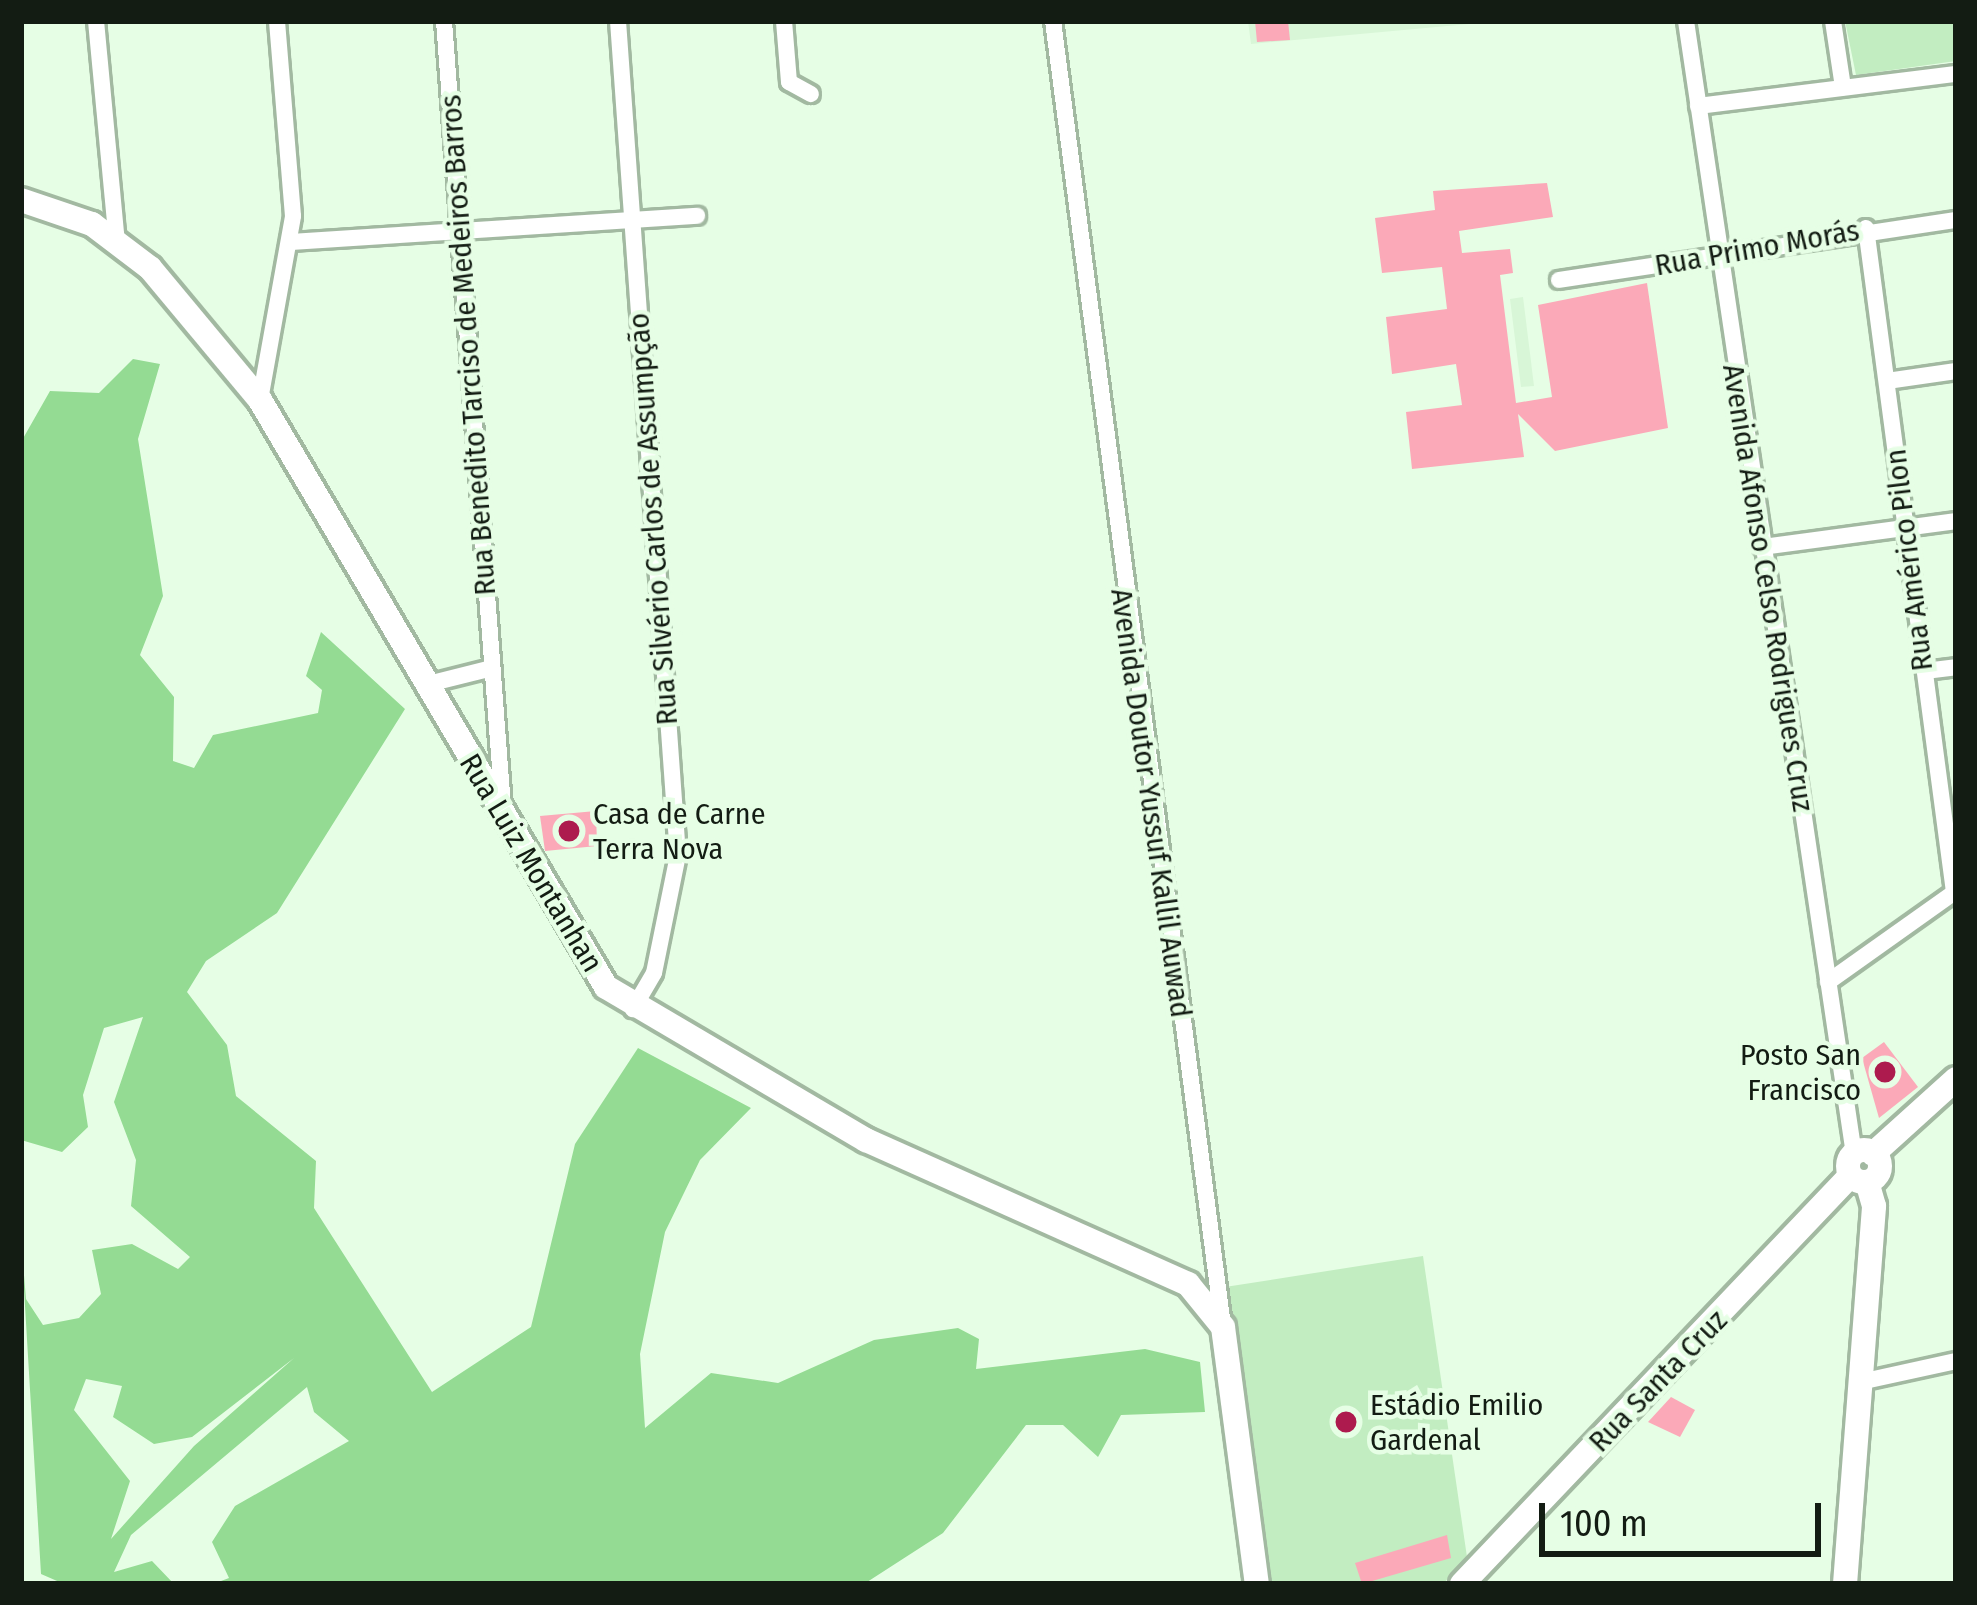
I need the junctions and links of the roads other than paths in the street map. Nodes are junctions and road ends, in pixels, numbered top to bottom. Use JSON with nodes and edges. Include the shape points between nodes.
{"nodes":[{"id":1,"x":96,"y":21,"type":"edge"},
{"id":2,"x":277,"y":21,"type":"edge"},
{"id":3,"x":444,"y":21,"type":"edge"},
{"id":4,"x":618,"y":21,"type":"edge"},
{"id":5,"x":784,"y":21,"type":"edge"},
{"id":6,"x":1053,"y":21,"type":"edge"},
{"id":7,"x":1686,"y":21,"type":"edge"},
{"id":8,"x":1833,"y":21,"type":"edge"},
{"id":9,"x":1956,"y":74,"type":"edge"},
{"id":10,"x":1843,"y":87,"type":"junction"},
{"id":11,"x":811,"y":94,"type":"dead end"},
{"id":12,"x":1698,"y":106,"type":"junction"},
{"id":13,"x":21,"y":200,"type":"edge"},
{"id":14,"x":631,"y":213,"type":"junction"},
{"id":15,"x":697,"y":216,"type":"dead end"},
{"id":16,"x":1956,"y":220,"type":"edge"},
{"id":17,"x":460,"y":226,"type":"junction"},
{"id":18,"x":1866,"y":228,"type":"junction"},
{"id":19,"x":291,"y":242,"type":"junction"},
{"id":20,"x":117,"y":243,"type":"junction"},
{"id":21,"x":1718,"y":256,"type":"junction"},
{"id":22,"x":1559,"y":280,"type":"dead end"},
{"id":23,"x":1956,"y":371,"type":"edge"},
{"id":24,"x":1887,"y":381,"type":"junction"},
{"id":25,"x":260,"y":400,"type":"junction"},
{"id":26,"x":1956,"y":521,"type":"edge"},
{"id":27,"x":1906,"y":528,"type":"junction"},
{"id":28,"x":1762,"y":548,"type":"junction"},
{"id":29,"x":1956,"y":667,"type":"edge"},
{"id":30,"x":492,"y":668,"type":"junction"},
{"id":31,"x":1925,"y":671,"type":"junction"},
{"id":32,"x":424,"y":685,"type":"junction"},
{"id":33,"x":504,"y":815,"type":"junction"},
{"id":34,"x":1955,"y":892,"type":"edge"},
{"id":35,"x":1828,"y":982,"type":"junction"},
{"id":36,"x":633,"y":1010,"type":"junction"},
{"id":37,"x":1956,"y":1079,"type":"edge"},
{"id":38,"x":1861,"y":1166,"type":"junction"},
{"id":39,"x":1223,"y":1328,"type":"junction"},
{"id":40,"x":1956,"y":1361,"type":"edge"},
{"id":41,"x":1859,"y":1382,"type":"junction"},
{"id":42,"x":1257,"y":1584,"type":"edge"},
{"id":43,"x":1462,"y":1584,"type":"edge"},
{"id":44,"x":1845,"y":1584,"type":"edge"}],
"edges":[{"from":1,"to":20,"type":"street"},
{"from":2,"to":19,"type":"street"},
{"from":3,"to":17,"type":"street","name":"Rua Benedito Tarciso de Medeiros Barros"},
{"from":4,"to":14,"type":"street","name":"Rua Silvério Carlos de Assumpção"},
{"from":5,"to":11,"type":"street","via":[[789,82]]},
{"from":6,"to":39,"type":"street","name":"Avenida Doutor Yussuf Kallil Auwad"},
{"from":7,"to":12,"type":"street","name":"Avenida Afonso Celso Rodrigues Cruz"},
{"from":8,"to":10,"type":"street"},
{"from":9,"to":10,"type":"street"},
{"from":10,"to":12,"type":"street"},
{"from":12,"to":21,"type":"street","name":"Avenida Afonso Celso Rodrigues Cruz"},
{"from":13,"to":20,"type":"street","name":"Rua Luiz Montanhan"},
{"from":14,"to":15,"type":"street"},
{"from":14,"to":17,"type":"street"},
{"from":14,"to":36,"type":"street","name":"Rua Silvério Carlos de Assumpção","via":[[678,855],[653,973]]},
{"from":16,"to":18,"type":"street","name":"Rua Primo Morás"},
{"from":17,"to":19,"type":"street"},
{"from":17,"to":30,"type":"street","name":"Rua Benedito Tarciso de Medeiros Barros"},
{"from":18,"to":21,"type":"street","name":"Rua Primo Morás"},
{"from":18,"to":24,"type":"street","name":"Rua Américo Pilon"},
{"from":19,"to":25,"type":"street"},
{"from":20,"to":25,"type":"street","name":"Rua Luiz Montanhan","via":[[179,298]]},
{"from":21,"to":22,"type":"street","name":"Rua Primo Morás"},
{"from":21,"to":28,"type":"street","name":"Avenida Afonso Celso Rodrigues Cruz"},
{"from":23,"to":24,"type":"street"},
{"from":24,"to":27,"type":"street","name":"Rua Américo Pilon"},
{"from":25,"to":32,"type":"street","name":"Rua Luiz Montanhan"},
{"from":26,"to":27,"type":"street"},
{"from":27,"to":28,"type":"street"},
{"from":27,"to":31,"type":"street","name":"Rua Américo Pilon"},
{"from":28,"to":35,"type":"street","name":"Avenida Afonso Celso Rodrigues Cruz"},
{"from":29,"to":31,"type":"street"},
{"from":30,"to":32,"type":"street"},
{"from":30,"to":33,"type":"street","name":"Rua Benedito Tarciso de Medeiros Barros"},
{"from":31,"to":34,"type":"street","name":"Rua Américo Pilon"},
{"from":32,"to":33,"type":"street","name":"Rua Luiz Montanhan"},
{"from":33,"to":36,"type":"street","name":"Rua Luiz Montanhan","via":[[574,946]]},
{"from":34,"to":35,"type":"street"},
{"from":35,"to":38,"type":"street","name":"Avenida Afonso Celso Rodrigues Cruz"},
{"from":36,"to":39,"type":"street","name":"Rua Luiz Montanhan","via":[[896,1154],[1165,1268]]},
{"from":37,"to":38,"type":"street","name":"Rua Santa Cruz"},
{"from":38,"to":41,"type":"street"},
{"from":38,"to":43,"type":"street","name":"Rua Santa Cruz"},
{"from":39,"to":42,"type":"street","name":"Avenida Doutor Yussuf Kallil Auwad"},
{"from":40,"to":41,"type":"street"},
{"from":41,"to":44,"type":"street"}]}
